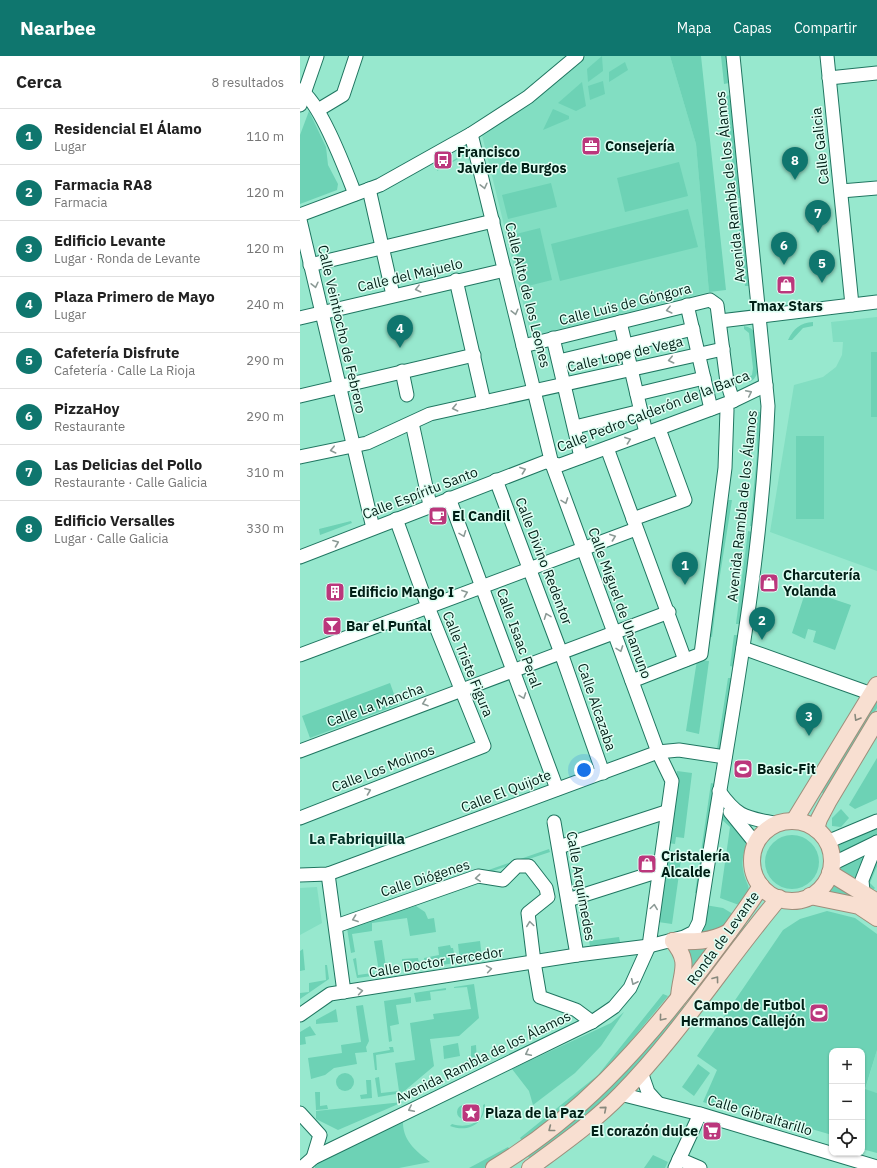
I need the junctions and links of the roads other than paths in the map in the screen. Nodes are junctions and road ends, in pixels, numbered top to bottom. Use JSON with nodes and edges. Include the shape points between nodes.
{"nodes":[{"id":1,"x":317,"y":56,"type":"edge"},
{"id":2,"x":356,"y":56,"type":"edge"},
{"id":3,"x":577,"y":56,"type":"edge"},
{"id":4,"x":733,"y":56,"type":"edge"},
{"id":5,"x":827,"y":56,"type":"edge"},
{"id":6,"x":877,"y":73,"type":"edge"},
{"id":7,"x":830,"y":78,"type":"junction"},
{"id":8,"x":301,"y":96,"type":"edge"},
{"id":9,"x":318,"y":110,"type":"junction"},
{"id":10,"x":471,"y":134,"type":"junction"},
{"id":11,"x":334,"y":147,"type":"junction"},
{"id":12,"x":346,"y":173,"type":"junction"},
{"id":13,"x":371,"y":188,"type":"junction"},
{"id":14,"x":877,"y":188,"type":"edge"},
{"id":15,"x":841,"y":191,"type":"junction"},
{"id":16,"x":354,"y":194,"type":"junction"},
{"id":17,"x":341,"y":200,"type":"junction"},
{"id":18,"x":300,"y":215,"type":"edge"},
{"id":19,"x":300,"y":220,"type":"edge"},
{"id":20,"x":493,"y":221,"type":"junction"},
{"id":21,"x":383,"y":248,"type":"junction"},
{"id":22,"x":310,"y":265,"type":"junction"},
{"id":23,"x":505,"y":270,"type":"junction"},
{"id":24,"x":456,"y":280,"type":"junction"},
{"id":25,"x":393,"y":296,"type":"junction"},
{"id":26,"x":877,"y":302,"type":"edge"},
{"id":27,"x":687,"y":305,"type":"junction"},
{"id":28,"x":852,"y":305,"type":"junction"},
{"id":29,"x":321,"y":313,"type":"junction"},
{"id":30,"x":760,"y":315,"type":"junction"},
{"id":31,"x":300,"y":318,"type":"edge"},
{"id":32,"x":720,"y":321,"type":"junction"},
{"id":33,"x":620,"y":322,"type":"junction"},
{"id":34,"x":693,"y":329,"type":"junction"},
{"id":35,"x":553,"y":338,"type":"junction"},
{"id":36,"x":626,"y":345,"type":"junction"},
{"id":37,"x":524,"y":346,"type":"junction"},
{"id":38,"x":723,"y":349,"type":"junction"},
{"id":39,"x":698,"y":354,"type":"junction"},
{"id":40,"x":474,"y":355,"type":"junction"},
{"id":41,"x":559,"y":361,"type":"junction"},
{"id":42,"x":632,"y":369,"type":"junction"},
{"id":43,"x":402,"y":371,"type":"junction"},
{"id":44,"x":704,"y":378,"type":"junction"},
{"id":45,"x":564,"y":384,"type":"junction"},
{"id":46,"x":766,"y":385,"type":"junction"},
{"id":47,"x":339,"y":386,"type":"junction"},
{"id":48,"x":534,"y":392,"type":"junction"},
{"id":49,"x":637,"y":394,"type":"junction"},
{"id":50,"x":407,"y":395,"type":"dead end"},
{"id":51,"x":300,"y":396,"type":"edge"},
{"id":52,"x":484,"y":402,"type":"junction"},
{"id":53,"x":730,"y":405,"type":"junction"},
{"id":54,"x":711,"y":409,"type":"junction"},
{"id":55,"x":641,"y":411,"type":"junction"},
{"id":56,"x":412,"y":423,"type":"junction"},
{"id":57,"x":574,"y":427,"type":"junction"},
{"id":58,"x":659,"y":429,"type":"junction"},
{"id":59,"x":646,"y":433,"type":"junction"},
{"id":60,"x":352,"y":446,"type":"junction"},
{"id":61,"x":607,"y":448,"type":"junction"},
{"id":62,"x":300,"y":457,"type":"edge"},
{"id":63,"x":582,"y":457,"type":"junction"},
{"id":64,"x":552,"y":464,"type":"junction"},
{"id":65,"x":496,"y":480,"type":"junction"},
{"id":66,"x":449,"y":498,"type":"junction"},
{"id":67,"x":430,"y":505,"type":"junction"},
{"id":68,"x":396,"y":519,"type":"junction"},
{"id":69,"x":634,"y":524,"type":"junction"},
{"id":70,"x":373,"y":528,"type":"junction"},
{"id":71,"x":583,"y":548,"type":"junction"},
{"id":72,"x":300,"y":557,"type":"edge"},
{"id":73,"x":530,"y":568,"type":"junction"},
{"id":74,"x":483,"y":586,"type":"junction"},
{"id":75,"x":428,"y":607,"type":"junction"},
{"id":76,"x":669,"y":612,"type":"junction"},
{"id":77,"x":614,"y":632,"type":"junction"},
{"id":78,"x":743,"y":648,"type":"junction"},
{"id":79,"x":561,"y":653,"type":"junction"},
{"id":80,"x":300,"y":655,"type":"edge"},
{"id":81,"x":686,"y":660,"type":"junction"},
{"id":82,"x":514,"y":671,"type":"junction"},
{"id":83,"x":632,"y":681,"type":"junction"},
{"id":84,"x":874,"y":689,"type":"edge"},
{"id":85,"x":462,"y":690,"type":"junction"},
{"id":86,"x":877,"y":720,"type":"edge"},
{"id":87,"x":478,"y":749,"type":"joint"},
{"id":88,"x":300,"y":750,"type":"edge"},
{"id":89,"x":658,"y":752,"type":"junction"},
{"id":90,"x":725,"y":757,"type":"junction"},
{"id":91,"x":603,"y":772,"type":"junction"},
{"id":92,"x":557,"y":789,"type":"junction"},
{"id":93,"x":719,"y":791,"type":"junction"},
{"id":94,"x":666,"y":812,"type":"junction"},
{"id":95,"x":300,"y":818,"type":"edge"},
{"id":96,"x":794,"y":821,"type":"junction"},
{"id":97,"x":877,"y":821,"type":"edge"},
{"id":98,"x":554,"y":822,"type":"dead end"},
{"id":99,"x":778,"y":824,"type":"junction"},
{"id":100,"x":816,"y":829,"type":"junction"},
{"id":101,"x":827,"y":842,"type":"junction"},
{"id":102,"x":877,"y":842,"type":"edge"},
{"id":103,"x":756,"y":844,"type":"junction"},
{"id":104,"x":559,"y":847,"type":"junction"},
{"id":105,"x":831,"y":868,"type":"junction"},
{"id":106,"x":659,"y":871,"type":"junction"},
{"id":107,"x":328,"y":874,"type":"junction"},
{"id":108,"x":300,"y":875,"type":"edge"},
{"id":109,"x":761,"y":886,"type":"junction"},
{"id":110,"x":863,"y":892,"type":"junction"},
{"id":111,"x":810,"y":896,"type":"junction"},
{"id":112,"x":779,"y":898,"type":"junction"},
{"id":113,"x":568,"y":900,"type":"junction"},
{"id":114,"x":877,"y":902,"type":"edge"},
{"id":115,"x":877,"y":918,"type":"edge"},
{"id":116,"x":336,"y":926,"type":"junction"},
{"id":117,"x":729,"y":932,"type":"junction"},
{"id":118,"x":673,"y":940,"type":"junction"},
{"id":119,"x":649,"y":946,"type":"junction"},
{"id":120,"x":577,"y":955,"type":"junction"},
{"id":121,"x":534,"y":962,"type":"junction"},
{"id":122,"x":344,"y":992,"type":"junction"},
{"id":123,"x":679,"y":998,"type":"junction"},
{"id":124,"x":300,"y":1015,"type":"edge"},
{"id":125,"x":592,"y":1022,"type":"junction"},
{"id":126,"x":641,"y":1072,"type":"junction"},
{"id":127,"x":620,"y":1094,"type":"junction"},
{"id":128,"x":657,"y":1102,"type":"junction"},
{"id":129,"x":300,"y":1113,"type":"edge"},
{"id":130,"x":700,"y":1114,"type":"junction"},
{"id":131,"x":677,"y":1163,"type":"edge"},
{"id":132,"x":306,"y":1164,"type":"edge"},
{"id":133,"x":876,"y":1167,"type":"edge"},
{"id":134,"x":494,"y":1168,"type":"edge"},
{"id":135,"x":530,"y":1168,"type":"edge"},
{"id":136,"x":700,"y":1168,"type":"edge"}],
"edges":[{"from":1,"to":8,"type":"street"},
{"from":2,"to":9,"type":"street","via":[[343,95]]},
{"from":3,"to":10,"type":"street","via":[[528,97]]},
{"from":4,"to":30,"type":"street","name":"Avenida Rambla de los Álamos"},
{"from":5,"to":7,"type":"street","name":"Calle Galicia"},
{"from":6,"to":7,"type":"street"},
{"from":7,"to":15,"type":"street","name":"Calle Galicia"},
{"from":8,"to":9,"type":"street"},
{"from":9,"to":11,"type":"street"},
{"from":10,"to":13,"type":"street","via":[[395,178]]},
{"from":10,"to":20,"type":"street","name":"Calle Alto de los Leones","one_way":true},
{"from":11,"to":12,"type":"street"},
{"from":11,"to":17,"type":"street","via":[[333,159],[344,184]]},
{"from":12,"to":13,"type":"street","via":[[358,184]]},
{"from":12,"to":16,"type":"street"},
{"from":13,"to":16,"type":"street"},
{"from":13,"to":21,"type":"street"},
{"from":14,"to":15,"type":"street"},
{"from":15,"to":28,"type":"street","name":"Calle Galicia"},
{"from":16,"to":17,"type":"street"},
{"from":17,"to":18,"type":"street"},
{"from":19,"to":22,"type":"street","name":"Calle Veintiocho de Febrero"},
{"from":20,"to":21,"type":"street"},
{"from":20,"to":23,"type":"street","name":"Calle Alto de los Leones"},
{"from":21,"to":22,"type":"street"},
{"from":21,"to":25,"type":"street"},
{"from":22,"to":29,"type":"street","name":"Calle Veintiocho de Febrero","one_way":true},
{"from":23,"to":24,"type":"street","name":"Calle del Majuelo"},
{"from":23,"to":37,"type":"street","name":"Calle Alto de los Leones","one_way":true},
{"from":24,"to":25,"type":"street","name":"Calle del Majuelo","one_way":true},
{"from":24,"to":40,"type":"street"},
{"from":25,"to":29,"type":"street","name":"Calle del Majuelo"},
{"from":26,"to":28,"type":"street"},
{"from":27,"to":32,"type":"street","name":"Calle Luis de Góngora","via":[[710,300],[717,305]]},
{"from":27,"to":33,"type":"street","name":"Calle Luis de Góngora","one_way":true},
{"from":27,"to":34,"type":"street"},
{"from":28,"to":30,"type":"street"},
{"from":29,"to":31,"type":"street","name":"Calle del Majuelo"},
{"from":29,"to":47,"type":"street","name":"Calle Veintiocho de Febrero"},
{"from":30,"to":32,"type":"street"},
{"from":30,"to":46,"type":"street","name":"Avenida Rambla de los Álamos"},
{"from":32,"to":38,"type":"street","name":"Calle Luis de Góngora"},
{"from":33,"to":35,"type":"street","name":"Calle Luis de Góngora"},
{"from":33,"to":36,"type":"street"},
{"from":34,"to":36,"type":"street"},
{"from":34,"to":39,"type":"street"},
{"from":35,"to":37,"type":"street","name":"Calle Luis de Góngora"},
{"from":35,"to":41,"type":"street"},
{"from":36,"to":41,"type":"street"},
{"from":36,"to":42,"type":"street"},
{"from":37,"to":48,"type":"street","name":"Calle Alto de los Leones"},
{"from":38,"to":39,"type":"street","name":"Calle Lope de Vega"},
{"from":38,"to":53,"type":"street","name":"Calle Luis de Góngora"},
{"from":39,"to":42,"type":"street","name":"Calle Lope de Vega","one_way":true},
{"from":39,"to":44,"type":"street"},
{"from":40,"to":43,"type":"street"},
{"from":40,"to":52,"type":"street"},
{"from":41,"to":45,"type":"street"},
{"from":42,"to":45,"type":"street","name":"Calle Lope de Vega"},
{"from":42,"to":49,"type":"street"},
{"from":43,"to":47,"type":"street"},
{"from":43,"to":50,"type":"street"},
{"from":44,"to":49,"type":"street"},
{"from":44,"to":54,"type":"street"},
{"from":45,"to":48,"type":"street","name":"Calle Lope de Vega"},
{"from":45,"to":57,"type":"street"},
{"from":53,"to":46,"type":"street","name":"Calle Pedro Calderón de la Barca","one_way":true},
{"from":46,"to":78,"type":"street","name":"Avenida Rambla de los Álamos","via":[[766,451],[759,530]]},
{"from":47,"to":51,"type":"street"},
{"from":47,"to":60,"type":"street","name":"Calle Veintiocho de Febrero"},
{"from":48,"to":52,"type":"street","name":"Calle Lope de Vega"},
{"from":48,"to":64,"type":"street","name":"Calle Alto de los Leones"},
{"from":49,"to":55,"type":"street"},
{"from":52,"to":56,"type":"street","name":"Calle Lope de Vega","one_way":true,"via":[[430,414]]},
{"from":53,"to":54,"type":"street","name":"Calle Pedro Calderón de la Barca"},
{"from":53,"to":81,"type":"street","name":"Calle Luis de Góngora","via":[[725,468],[701,654]]},
{"from":54,"to":58,"type":"street","name":"Calle Pedro Calderón de la Barca"},
{"from":55,"to":57,"type":"street"},
{"from":55,"to":59,"type":"street"},
{"from":56,"to":60,"type":"street","name":"Calle Lope de Vega","via":[[367,443]]},
{"from":56,"to":67,"type":"street"},
{"from":57,"to":63,"type":"street"},
{"from":58,"to":59,"type":"street","name":"Calle Pedro Calderón de la Barca"},
{"from":58,"to":69,"type":"street","via":[[685,500]]},
{"from":61,"to":59,"type":"street","name":"Calle Pedro Calderón de la Barca","one_way":true},
{"from":60,"to":62,"type":"street","name":"Calle Lope de Vega","one_way":true},
{"from":60,"to":70,"type":"street","name":"Calle Veintiocho de Febrero"},
{"from":61,"to":63,"type":"street","name":"Calle Pedro Calderón de la Barca"},
{"from":61,"to":69,"type":"street"},
{"from":63,"to":64,"type":"street","name":"Calle Pedro Calderón de la Barca","via":[[560,465]]},
{"from":65,"to":64,"type":"street","name":"Calle Espíritu Santo","one_way":true,"via":[[545,462]]},
{"from":64,"to":71,"type":"street","name":"Calle Miguel de Unamuno","one_way":true},
{"from":65,"to":66,"type":"street","name":"Calle Espíritu Santo"},
{"from":65,"to":73,"type":"street","name":"Calle Divino Redentor"},
{"from":66,"to":67,"type":"street","name":"Calle Espíritu Santo"},
{"from":66,"to":74,"type":"street","name":"Calle Isaac Peral","one_way":true},
{"from":67,"to":68,"type":"street","name":"Calle Espíritu Santo"},
{"from":68,"to":70,"type":"street","name":"Calle Espíritu Santo"},
{"from":68,"to":75,"type":"street","name":"Calle Triste Figura"},
{"from":71,"to":69,"type":"street","one_way":true},
{"from":69,"to":76,"type":"street"},
{"from":72,"to":70,"type":"street","name":"Calle Espíritu Santo","one_way":true},
{"from":71,"to":73,"type":"street"},
{"from":71,"to":77,"type":"street","name":"Calle Miguel de Unamuno"},
{"from":73,"to":74,"type":"street"},
{"from":79,"to":73,"type":"street","name":"Calle Divino Redentor","one_way":true},
{"from":75,"to":74,"type":"street","one_way":true},
{"from":74,"to":82,"type":"street","name":"Calle Isaac Peral"},
{"from":75,"to":80,"type":"street"},
{"from":75,"to":85,"type":"street","name":"Calle Triste Figura"},
{"from":76,"to":77,"type":"street","name":"Calle La Mancha"},
{"from":76,"to":81,"type":"street"},
{"from":77,"to":79,"type":"street","name":"Calle La Mancha"},
{"from":77,"to":83,"type":"street","name":"Calle Miguel de Unamuno","one_way":true},
{"from":78,"to":84,"type":"street"},
{"from":78,"to":90,"type":"street","name":"Avenida Rambla de los Álamos"},
{"from":79,"to":82,"type":"street","name":"Calle La Mancha"},
{"from":79,"to":91,"type":"street","name":"Calle Alcazaba"},
{"from":81,"to":83,"type":"street"},
{"from":82,"to":85,"type":"street","name":"Calle La Mancha"},
{"from":82,"to":92,"type":"street","name":"Calle Isaac Peral","one_way":true},
{"from":83,"to":89,"type":"street","name":"Calle Miguel de Unamuno"},
{"from":84,"to":96,"type":"main road","one_way":true},
{"from":85,"to":87,"type":"street","name":"Calle Triste Figura","via":[[484,746]]},
{"from":85,"to":88,"type":"street","name":"Calle La Mancha","one_way":true},
{"from":86,"to":100,"type":"main road","via":[[828,802]]},
{"from":95,"to":87,"type":"street","name":"Calle Los Molinos","one_way":true},
{"from":89,"to":90,"type":"street","name":"Calle El Quijote","via":[[679,750]]},
{"from":89,"to":91,"type":"street","name":"Calle El Quijote"},
{"from":89,"to":94,"type":"street","name":"Avenida Rambla de los Álamos","via":[[672,781]]},
{"from":90,"to":93,"type":"street","name":"Avenida Rambla de los Álamos"},
{"from":91,"to":92,"type":"street","name":"Calle El Quijote"},
{"from":92,"to":107,"type":"street","name":"Calle El Quijote"},
{"from":93,"to":99,"type":"street","via":[[730,806],[741,815]]},
{"from":93,"to":103,"type":"street","via":[[726,808]]},
{"from":93,"to":118,"type":"street","name":"Avenida Rambla de los Álamos","via":[[699,922],[694,932]]},
{"from":94,"to":104,"type":"street"},
{"from":94,"to":106,"type":"street","name":"Avenida Rambla de los Álamos"},
{"from":96,"to":99,"type":"main road","name":"Ronda de Levante"},
{"from":96,"to":100,"type":"main road","name":"Ronda de Levante"},
{"from":97,"to":101,"type":"street"},
{"from":98,"to":104,"type":"street","name":"Calle Arquímedes"},
{"from":99,"to":103,"type":"main road","name":"Ronda de Levante","via":[[759,837]]},
{"from":100,"to":101,"type":"main road","name":"Ronda de Levante"},
{"from":101,"to":105,"type":"main road","name":"Ronda de Levante","via":[[831,853]]},
{"from":102,"to":105,"type":"street"},
{"from":102,"to":110,"type":"street","via":[[862,880]]},
{"from":103,"to":109,"type":"main road","name":"Ronda de Levante","via":[[752,866]]},
{"from":104,"to":113,"type":"street","name":"Calle Arquímedes"},
{"from":105,"to":110,"type":"main road","via":[[838,879]]},
{"from":105,"to":111,"type":"main road","via":[[822,886]]},
{"from":106,"to":113,"type":"street"},
{"from":119,"to":106,"type":"street","name":"Avenida Rambla de los Álamos","one_way":true},
{"from":107,"to":108,"type":"street","name":"Calle El Quijote"},
{"from":107,"to":116,"type":"street"},
{"from":109,"to":112,"type":"main road","name":"Ronda de Levante","via":[[769,894]]},
{"from":109,"to":117,"type":"main road","name":"Ronda de Levante"},
{"from":110,"to":114,"type":"main road"},
{"from":111,"to":112,"type":"main road","name":"Ronda de Levante","via":[[795,900]]},
{"from":111,"to":115,"type":"main road","via":[[859,906]]},
{"from":126,"to":112,"type":"main road","name":"Ronda de Levante","one_way":true},
{"from":113,"to":120,"type":"street","name":"Calle Arquímedes"},
{"from":121,"to":116,"type":"street","name":"Calle Diógenes","one_way":true,"via":[[528,913],[548,897],[546,888],[528,866],[517,866],[503,880],[478,876]]},
{"from":116,"to":122,"type":"street"},
{"from":117,"to":118,"type":"main road","via":[[704,942]]},
{"from":117,"to":123,"type":"main road","name":"Ronda de Levante"},
{"from":118,"to":119,"type":"street","name":"Avenida Rambla de los Álamos"},
{"from":118,"to":123,"type":"main road","via":[[685,962]]},
{"from":119,"to":120,"type":"street","name":"Calle Doctor Tercedor"},
{"from":119,"to":125,"type":"street","name":"Avenida Rambla de los Álamos","one_way":true,"via":[[630,988],[614,1007]]},
{"from":120,"to":121,"type":"street","name":"Calle Doctor Tercedor"},
{"from":122,"to":121,"type":"street","name":"Calle Doctor Tercedor","one_way":true},
{"from":121,"to":125,"type":"street","via":[[540,997],[576,1010]]},
{"from":122,"to":124,"type":"street","name":"Calle Doctor Tercedor","via":[[330,994]]},
{"from":123,"to":134,"type":"main road","name":"Ronda de Levante","one_way":true,"via":[[616,1071],[578,1108],[520,1153]]},
{"from":125,"to":132,"type":"street","name":"Avenida Rambla de los Álamos","one_way":true},
{"from":126,"to":127,"type":"main road","name":"Ronda de Levante"},
{"from":126,"to":128,"type":"street","via":[[648,1092]]},
{"from":127,"to":128,"type":"street","name":"Calle Gibraltarillo"},
{"from":135,"to":127,"type":"main road","name":"Ronda de Levante","one_way":true,"via":[[570,1138]]},
{"from":128,"to":130,"type":"street","name":"Calle Gibraltarillo"},
{"from":129,"to":132,"type":"street","via":[[320,1135]]},
{"from":130,"to":131,"type":"street"},
{"from":130,"to":133,"type":"street","name":"Calle Gibraltarillo"},
{"from":131,"to":136,"type":"street"}]}
